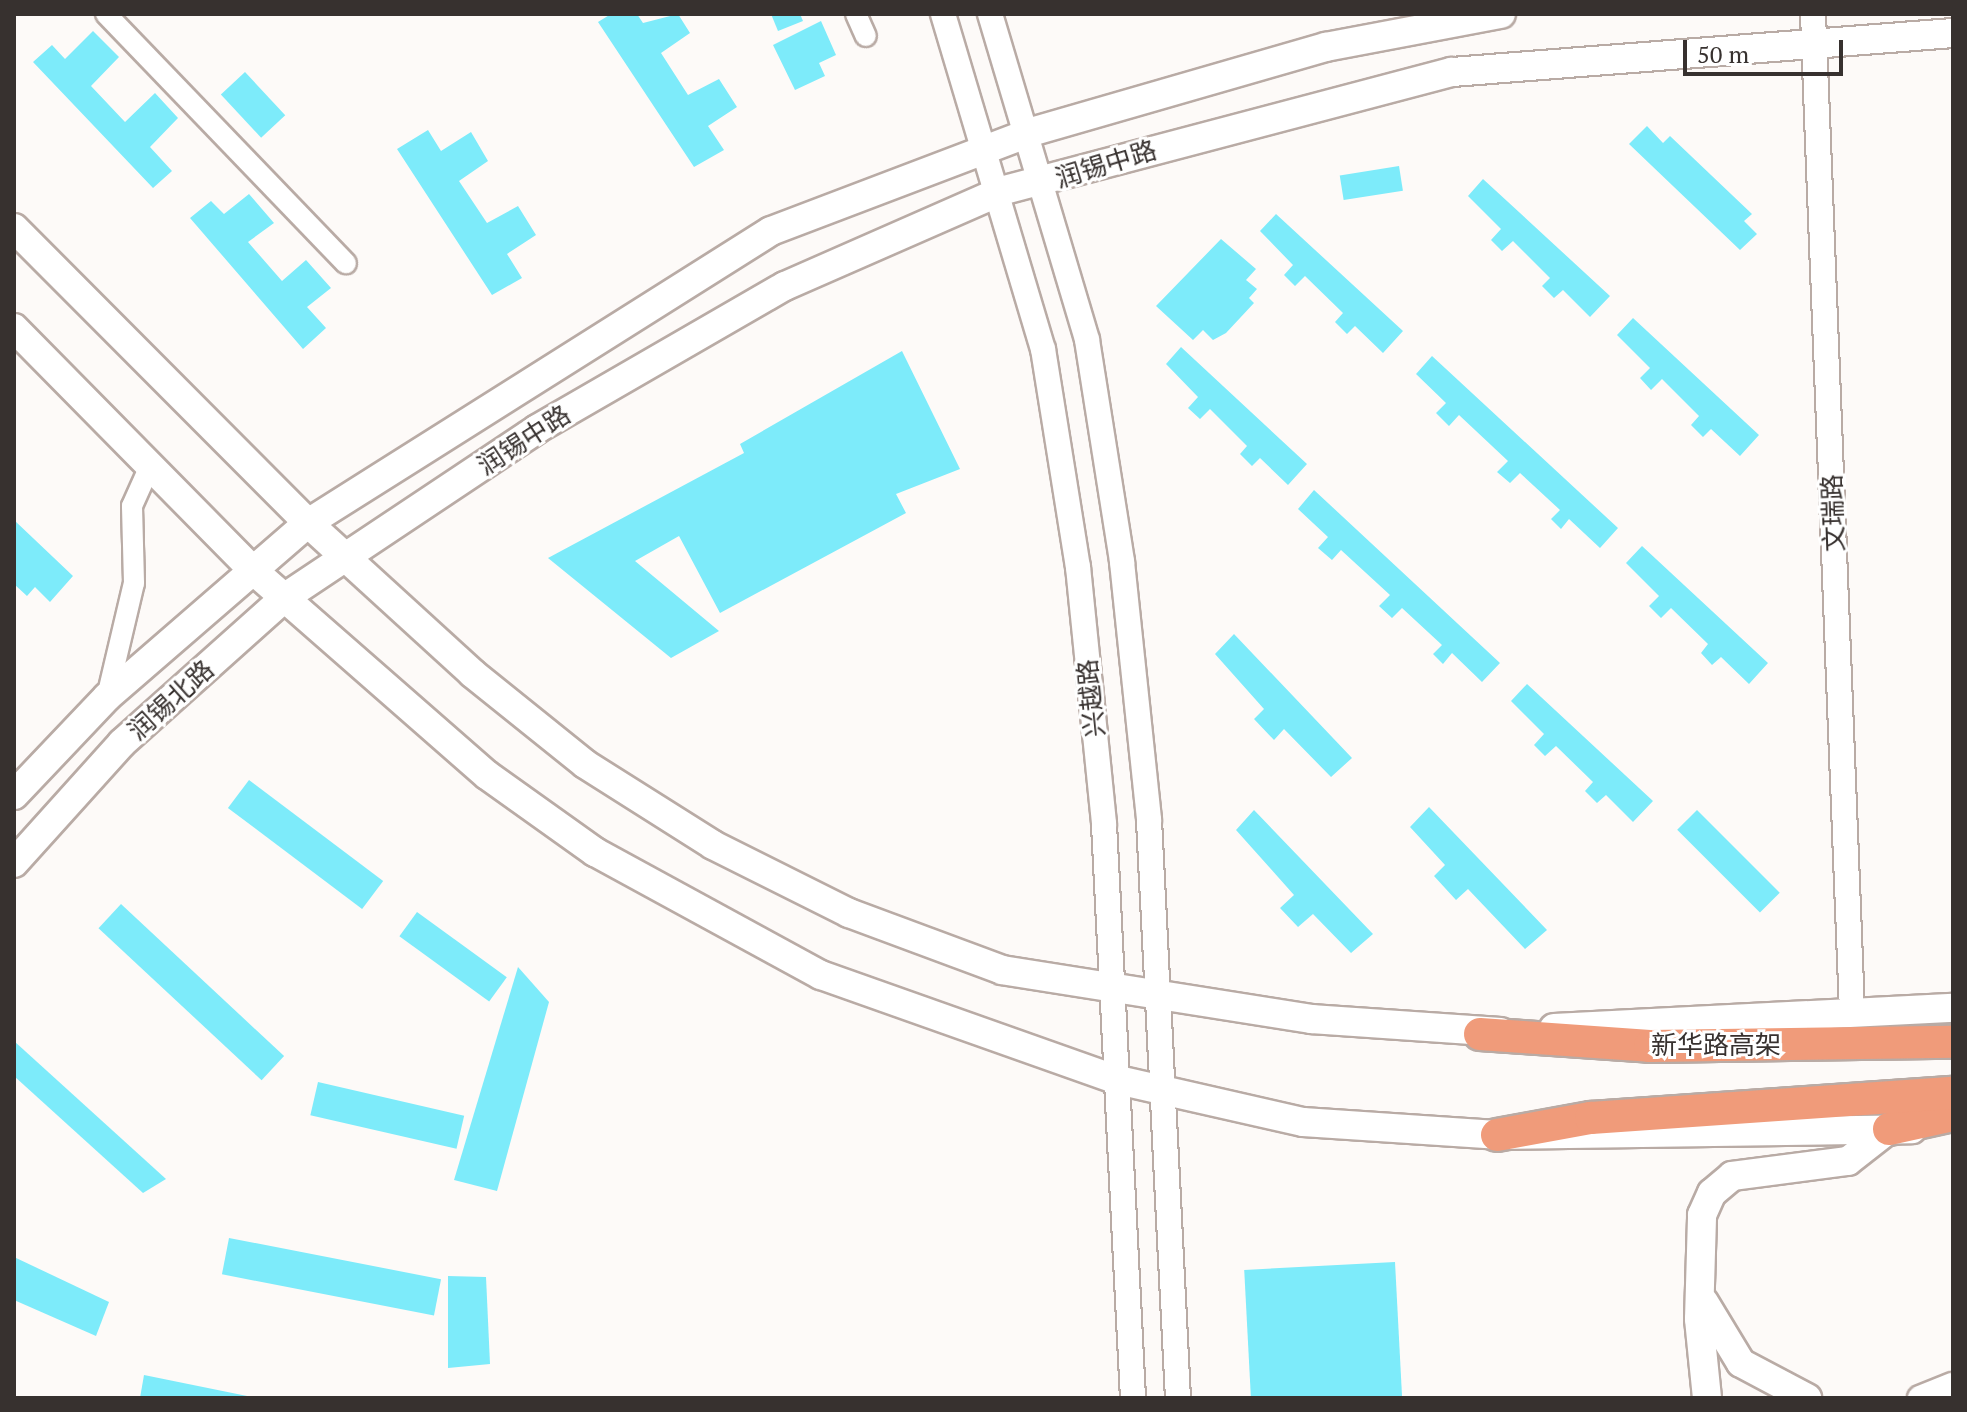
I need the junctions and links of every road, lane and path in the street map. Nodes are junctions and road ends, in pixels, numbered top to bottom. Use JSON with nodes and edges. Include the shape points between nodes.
{"nodes":[{"id":1,"x":856,"y":14,"type":"edge"},
{"id":2,"x":943,"y":14,"type":"edge"},
{"id":3,"x":990,"y":14,"type":"edge"},
{"id":4,"x":1501,"y":14,"type":"edge"},
{"id":5,"x":119,"y":18,"type":"edge"},
{"id":6,"x":1814,"y":27,"type":"edge"},
{"id":7,"x":1953,"y":33,"type":"edge"},
{"id":8,"x":866,"y":36,"type":"dead end"},
{"id":9,"x":1031,"y":132,"type":"junction"},
{"id":10,"x":987,"y":149,"type":"junction"},
{"id":11,"x":1044,"y":182,"type":"junction"},
{"id":12,"x":1001,"y":191,"type":"junction"},
{"id":13,"x":14,"y":228,"type":"edge"},
{"id":14,"x":346,"y":263,"type":"dead end"},
{"id":15,"x":14,"y":328,"type":"edge"},
{"id":16,"x":150,"y":466,"type":"junction"},
{"id":17,"x":308,"y":523,"type":"junction"},
{"id":18,"x":347,"y":559,"type":"junction"},
{"id":19,"x":255,"y":572,"type":"junction"},
{"id":20,"x":284,"y":598,"type":"junction"},
{"id":21,"x":107,"y":697,"type":"junction"},
{"id":22,"x":14,"y":795,"type":"edge"},
{"id":23,"x":14,"y":863,"type":"edge"},
{"id":24,"x":1115,"y":987,"type":"junction"},
{"id":25,"x":1160,"y":999,"type":"junction"},
{"id":26,"x":1953,"y":1008,"type":"edge"},
{"id":27,"x":1852,"y":1012,"type":"junction"},
{"id":28,"x":1480,"y":1034,"type":"junction"},
{"id":29,"x":1953,"y":1042,"type":"edge"},
{"id":30,"x":1118,"y":1080,"type":"junction"},
{"id":31,"x":1163,"y":1091,"type":"junction"},
{"id":32,"x":1953,"y":1093,"type":"edge"},
{"id":33,"x":1953,"y":1115,"type":"edge"},
{"id":34,"x":1953,"y":1127,"type":"edge"},
{"id":35,"x":1889,"y":1129,"type":"junction"},
{"id":36,"x":1497,"y":1135,"type":"junction"},
{"id":37,"x":1699,"y":1292,"type":"junction"},
{"id":38,"x":1953,"y":1385,"type":"edge"},
{"id":39,"x":1133,"y":1398,"type":"edge"},
{"id":40,"x":1178,"y":1398,"type":"edge"},
{"id":41,"x":1707,"y":1398,"type":"edge"},
{"id":42,"x":1807,"y":1398,"type":"edge"},
{"id":43,"x":1920,"y":1398,"type":"edge"}],
"edges":[{"from":1,"to":8,"type":"street"},
{"from":2,"to":10,"type":"street","name":"兴越路"},
{"from":3,"to":9,"type":"street","name":"兴越路"},
{"from":4,"to":9,"type":"main road","name":"润锡中路","via":[[1326,47]]},
{"from":5,"to":14,"type":"street"},
{"from":6,"to":7,"type":"main road","name":"润锡中路"},
{"from":6,"to":11,"type":"main road","name":"润锡中路","via":[[1452,72],[1250,120]]},
{"from":6,"to":27,"type":"street","name":"文瑞路"},
{"from":9,"to":10,"type":"main road","name":"润锡中路"},
{"from":9,"to":11,"type":"street","name":"兴越路"},
{"from":10,"to":12,"type":"street","name":"兴越路"},
{"from":10,"to":17,"type":"main road","name":"润锡中路","via":[[771,231]]},
{"from":11,"to":12,"type":"main road","name":"润锡中路"},
{"from":11,"to":25,"type":"street","name":"兴越路","via":[[1087,340],[1122,562]]},
{"from":12,"to":18,"type":"main road","name":"润锡中路","via":[[785,286],[537,429]]},
{"from":12,"to":24,"type":"street","name":"兴越路","via":[[1043,349],[1078,567]]},
{"from":13,"to":17,"type":"main road"},
{"from":15,"to":16,"type":"main road"},
{"from":16,"to":19,"type":"main road"},
{"from":16,"to":21,"type":"street","via":[[132,506],[134,583]]},
{"from":17,"to":18,"type":"main road"},
{"from":17,"to":19,"type":"main road","name":"润锡北路"},
{"from":18,"to":20,"type":"main road","name":"润锡北路"},
{"from":18,"to":24,"type":"main road","via":[[585,764],[713,845],[849,913],[1002,970]]},
{"from":19,"to":20,"type":"main road"},
{"from":19,"to":21,"type":"main road","name":"润锡北路"},
{"from":20,"to":23,"type":"main road","name":"润锡北路","via":[[122,743]]},
{"from":20,"to":30,"type":"main road","via":[[487,775],[704,916],[821,975]]},
{"from":21,"to":22,"type":"main road","name":"润锡北路"},
{"from":24,"to":25,"type":"main road"},
{"from":24,"to":30,"type":"street","name":"兴越路"},
{"from":25,"to":28,"type":"main road"},
{"from":25,"to":31,"type":"street","name":"兴越路"},
{"from":26,"to":27,"type":"main road"},
{"from":27,"to":28,"type":"main road"},
{"from":28,"to":29,"type":"highway","name":"新华路高架","via":[[1650,1046]]},
{"from":30,"to":31,"type":"main road"},
{"from":30,"to":39,"type":"street","name":"兴越路"},
{"from":31,"to":36,"type":"main road","via":[[1303,1122]]},
{"from":31,"to":40,"type":"street","name":"兴越路"},
{"from":32,"to":36,"type":"highway","via":[[1591,1118]]},
{"from":33,"to":35,"type":"highway"},
{"from":34,"to":35,"type":"main road"},
{"from":35,"to":36,"type":"main road"},
{"from":35,"to":37,"type":"main road","via":[[1848,1161],[1732,1176],[1702,1215]]},
{"from":37,"to":41,"type":"main road"},
{"from":37,"to":42,"type":"main road","via":[[1741,1363]]},
{"from":38,"to":43,"type":"street"}]}
